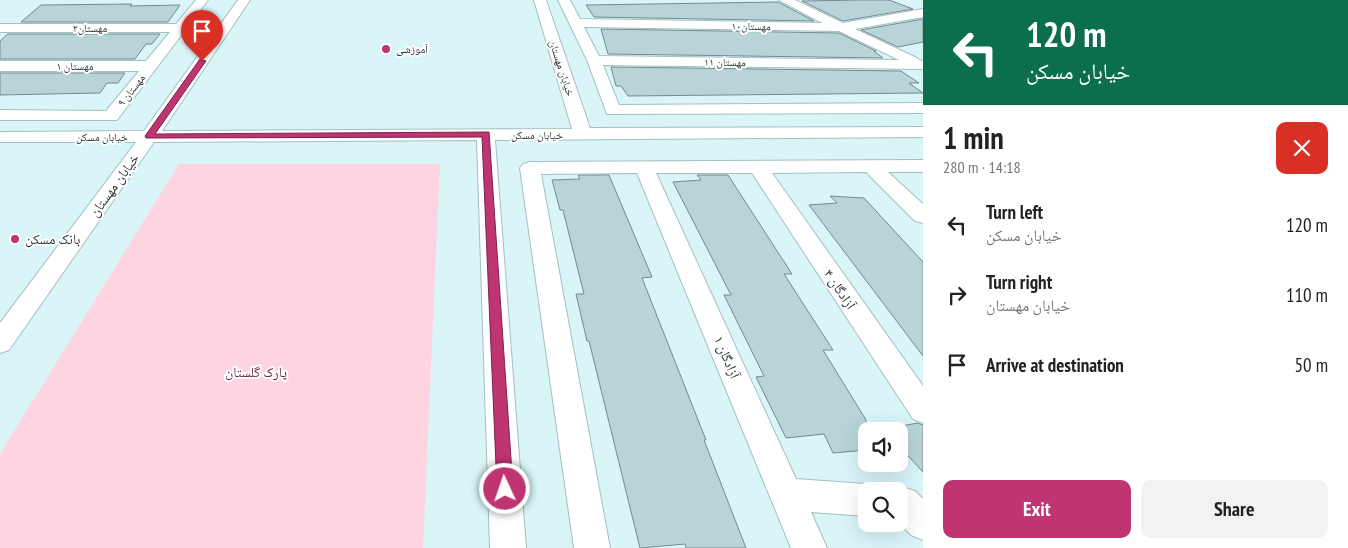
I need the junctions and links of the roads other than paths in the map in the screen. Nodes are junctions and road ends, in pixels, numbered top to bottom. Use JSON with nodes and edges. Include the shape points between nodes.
{"nodes":[{"id":1,"x":188,"y":0,"type":"edge"},
{"id":2,"x":202,"y":0,"type":"edge"},
{"id":3,"x":244,"y":0,"type":"edge"},
{"id":4,"x":540,"y":0,"type":"edge"},
{"id":5,"x":564,"y":0,"type":"edge"},
{"id":6,"x":785,"y":0,"type":"edge"},
{"id":7,"x":923,"y":13,"type":"edge"},
{"id":8,"x":577,"y":23,"type":"junction"},
{"id":9,"x":0,"y":28,"type":"edge"},
{"id":10,"x":181,"y":28,"type":"junction"},
{"id":11,"x":841,"y":28,"type":"junction"},
{"id":12,"x":594,"y":60,"type":"junction"},
{"id":13,"x":922,"y":65,"type":"edge"},
{"id":14,"x":0,"y":66,"type":"edge"},
{"id":15,"x":149,"y":66,"type":"junction"},
{"id":16,"x":923,"y":108,"type":"edge"},
{"id":17,"x":0,"y":115,"type":"edge"},
{"id":18,"x":923,"y":132,"type":"edge"},
{"id":19,"x":486,"y":134,"type":"junction"},
{"id":20,"x":584,"y":135,"type":"junction"},
{"id":21,"x":149,"y":136,"type":"junction"},
{"id":22,"x":0,"y":137,"type":"edge"},
{"id":23,"x":644,"y":166,"type":"junction"},
{"id":24,"x":923,"y":166,"type":"edge"},
{"id":25,"x":758,"y":167,"type":"junction"},
{"id":26,"x":872,"y":167,"type":"junction"},
{"id":27,"x":923,"y":216,"type":"edge"},
{"id":28,"x":0,"y":343,"type":"edge"},
{"id":29,"x":922,"y":410,"type":"edge"},
{"id":30,"x":787,"y":494,"type":"junction"},
{"id":31,"x":858,"y":499,"type":"edge"},
{"id":32,"x":908,"y":507,"type":"edge"},
{"id":33,"x":923,"y":523,"type":"edge"},
{"id":34,"x":508,"y":548,"type":"edge"},
{"id":35,"x":592,"y":548,"type":"edge"},
{"id":36,"x":809,"y":548,"type":"edge"}],
"edges":[{"from":1,"to":2,"type":"street"},
{"from":2,"to":10,"type":"street","name":"مهستان ۹"},
{"from":3,"to":21,"type":"street","name":"خیابان مهستان"},
{"from":4,"to":20,"type":"street","name":"خیابان مهستان"},
{"from":5,"to":8,"type":"street"},
{"from":6,"to":11,"type":"street"},
{"from":7,"to":11,"type":"street","name":"مهستان۱۰"},
{"from":8,"to":11,"type":"street","name":"مهستان۱۰"},
{"from":8,"to":12,"type":"street"},
{"from":9,"to":10,"type":"street","name":"مهستان۲"},
{"from":10,"to":15,"type":"street","name":"مهستان ۹"},
{"from":11,"to":13,"type":"street"},
{"from":12,"to":13,"type":"street","name":"مهستان ۱۱"},
{"from":12,"to":16,"type":"street","via":[[613,110]]},
{"from":14,"to":15,"type":"street","name":"مهستان ۱"},
{"from":15,"to":17,"type":"street","name":"مهستان ۹","via":[[111,116]]},
{"from":18,"to":20,"type":"street","name":"خیابان مسکن"},
{"from":19,"to":20,"type":"street","name":"خیابان مسکن"},
{"from":19,"to":21,"type":"street","name":"خیابان مسکن"},
{"from":19,"to":34,"type":"street"},
{"from":21,"to":22,"type":"street","name":"خیابان مسکن"},
{"from":21,"to":28,"type":"street","name":"خیابان مهستان"},
{"from":23,"to":25,"type":"street"},
{"from":23,"to":30,"type":"street","name":"آزادگان ۱"},
{"from":23,"to":35,"type":"street","via":[[530,168]]},
{"from":24,"to":26,"type":"street"},
{"from":25,"to":26,"type":"street"},
{"from":25,"to":29,"type":"street","name":"آزادگان ۴"},
{"from":26,"to":27,"type":"street"},
{"from":30,"to":31,"type":"street"},
{"from":30,"to":36,"type":"street","name":"آزادگان ۱"},
{"from":32,"to":33,"type":"street"}]}
